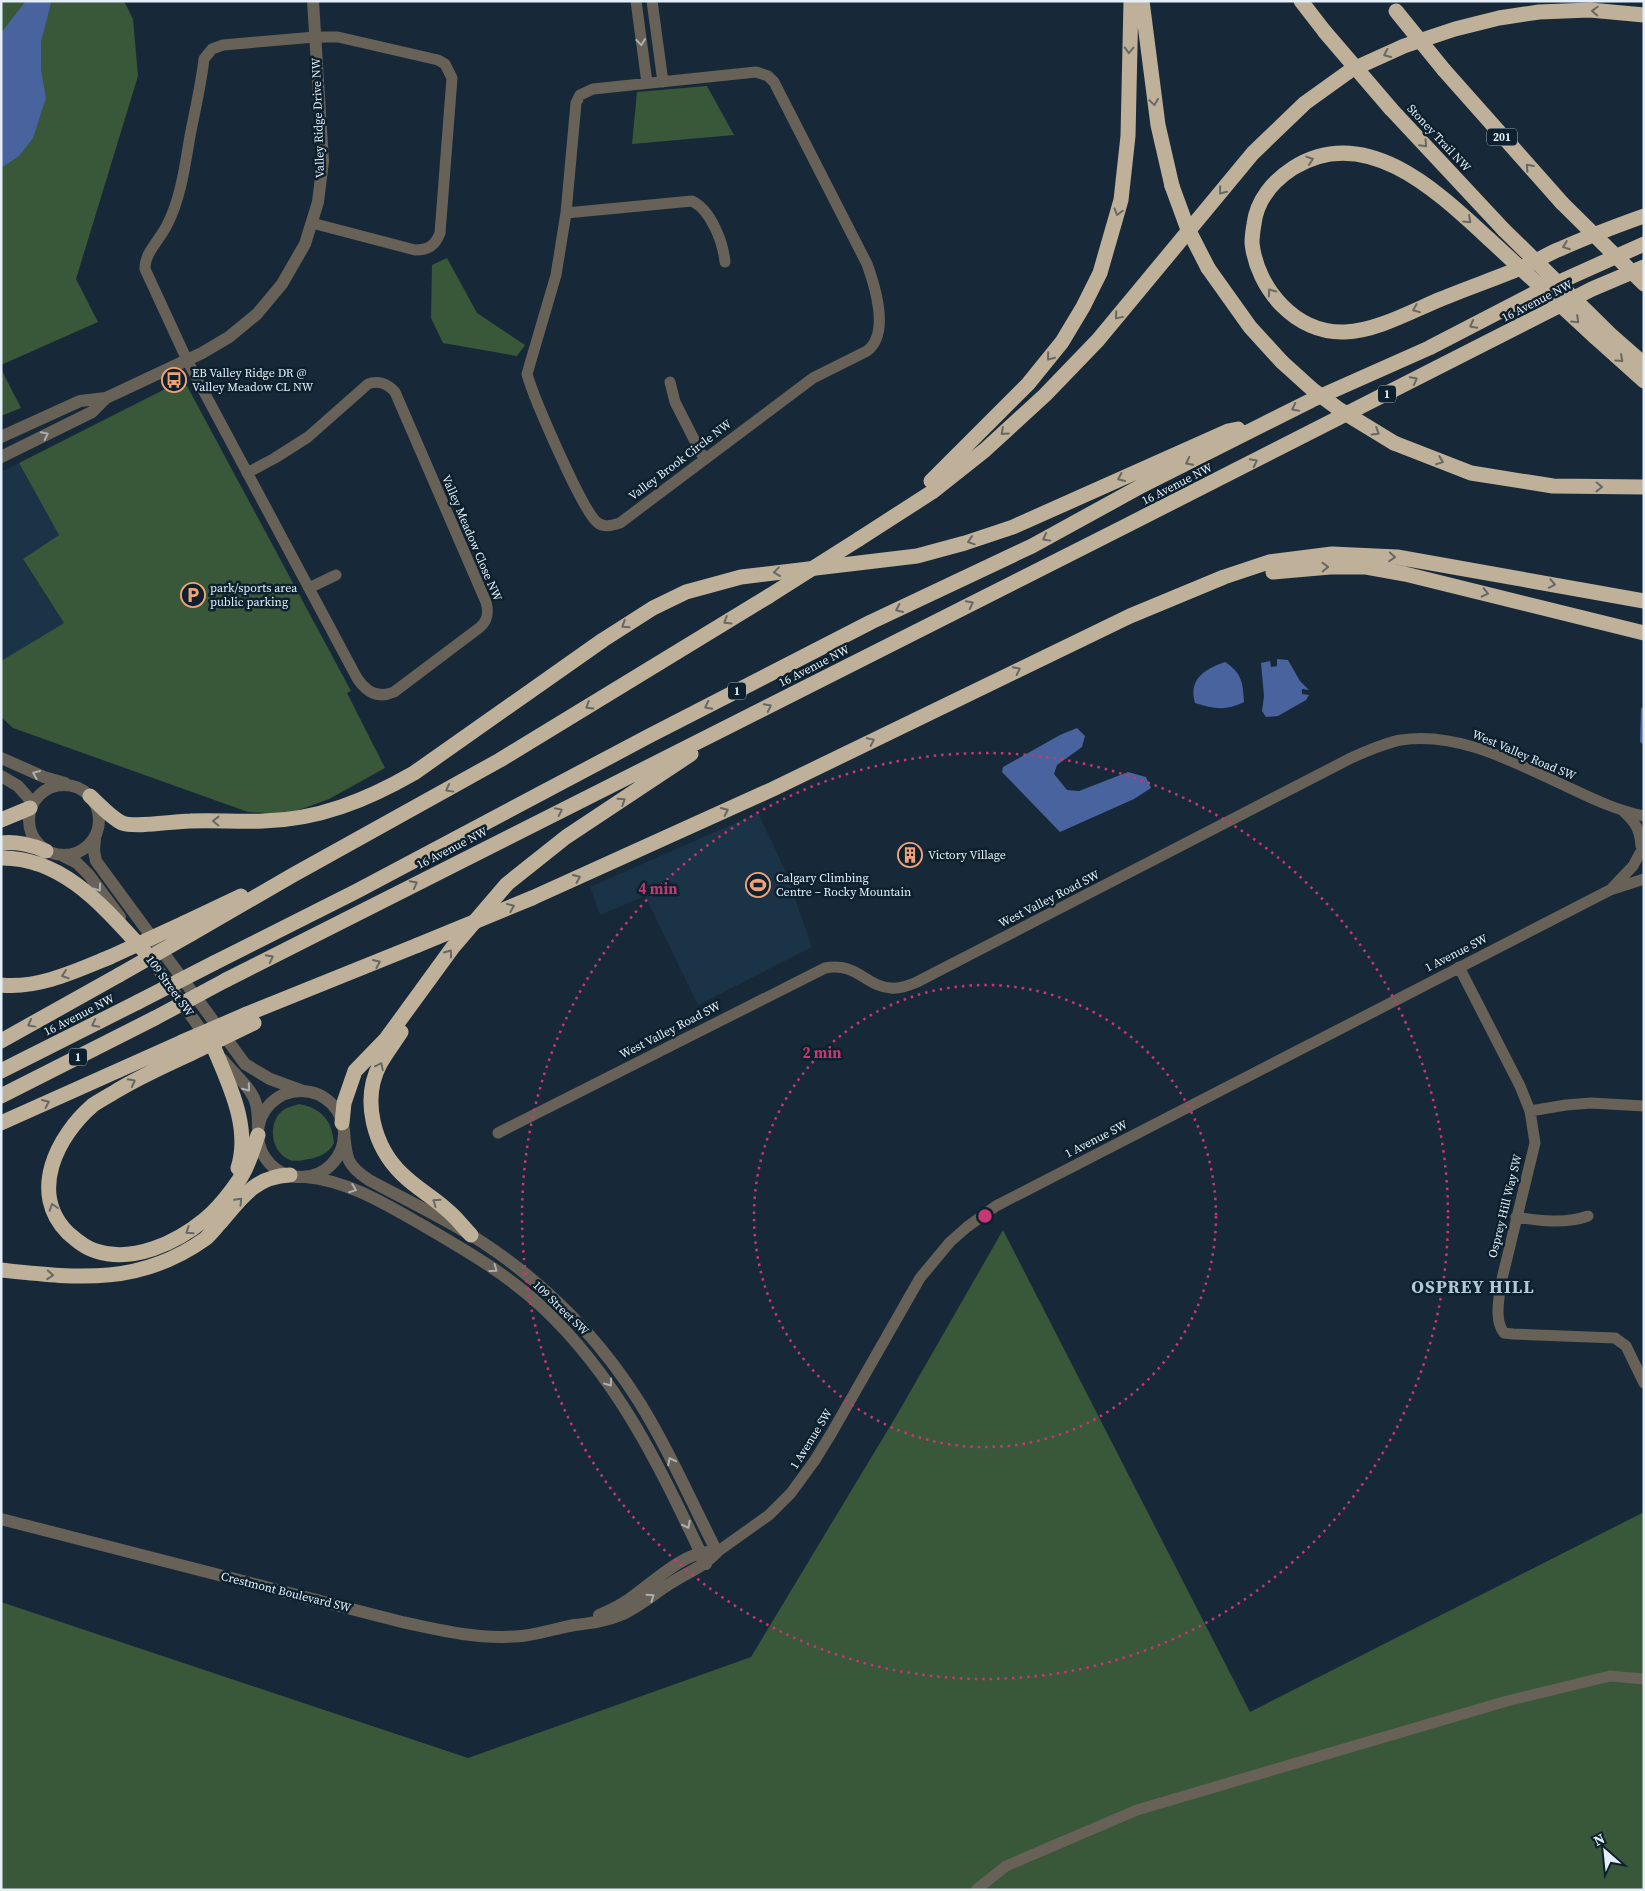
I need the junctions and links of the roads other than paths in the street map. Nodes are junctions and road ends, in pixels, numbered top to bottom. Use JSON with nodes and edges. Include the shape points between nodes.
{"nodes":[{"id":1,"x":313,"y":1,"type":"edge"},
{"id":2,"x":636,"y":1,"type":"edge"},
{"id":3,"x":652,"y":1,"type":"edge"},
{"id":4,"x":1131,"y":1,"type":"edge"},
{"id":5,"x":1142,"y":1,"type":"edge"},
{"id":6,"x":1302,"y":1,"type":"edge"},
{"id":7,"x":1392,"y":6,"type":"edge"},
{"id":8,"x":1644,"y":15,"type":"edge"},
{"id":9,"x":315,"y":37,"type":"junction"},
{"id":10,"x":663,"y":82,"type":"junction"},
{"id":11,"x":647,"y":83,"type":"junction"},
{"id":12,"x":566,"y":213,"type":"junction"},
{"id":13,"x":1644,"y":216,"type":"edge"},
{"id":14,"x":312,"y":223,"type":"junction"},
{"id":15,"x":1644,"y":244,"type":"edge"},
{"id":16,"x":725,"y":262,"type":"dead end"},
{"id":17,"x":1644,"y":268,"type":"edge"},
{"id":18,"x":1644,"y":284,"type":"edge"},
{"id":19,"x":187,"y":360,"type":"junction"},
{"id":20,"x":1644,"y":364,"type":"edge"},
{"id":21,"x":1644,"y":381,"type":"edge"},
{"id":22,"x":670,"y":382,"type":"dead end"},
{"id":23,"x":106,"y":398,"type":"junction"},
{"id":24,"x":1264,"y":424,"type":"junction"},
{"id":25,"x":1,"y":437,"type":"edge"},
{"id":26,"x":1,"y":456,"type":"edge"},
{"id":27,"x":704,"y":459,"type":"junction"},
{"id":28,"x":247,"y":473,"type":"junction"},
{"id":29,"x":1644,"y":487,"type":"edge"},
{"id":30,"x":859,"y":539,"type":"junction"},
{"id":31,"x":336,"y":575,"type":"dead end"},
{"id":32,"x":1224,"y":577,"type":"junction"},
{"id":33,"x":309,"y":588,"type":"junction"},
{"id":34,"x":1644,"y":601,"type":"edge"},
{"id":35,"x":1644,"y":633,"type":"edge"},
{"id":36,"x":733,"y":725,"type":"junction"},
{"id":37,"x":1,"y":758,"type":"edge"},
{"id":38,"x":1,"y":776,"type":"edge"},
{"id":39,"x":72,"y":786,"type":"junction"},
{"id":40,"x":90,"y":796,"type":"junction"},
{"id":41,"x":32,"y":806,"type":"junction"},
{"id":42,"x":1620,"y":810,"type":"junction"},
{"id":43,"x":1644,"y":816,"type":"edge"},
{"id":44,"x":1,"y":820,"type":"edge"},
{"id":45,"x":1644,"y":835,"type":"edge"},
{"id":46,"x":95,"y":838,"type":"junction"},
{"id":47,"x":1,"y":843,"type":"edge"},
{"id":48,"x":46,"y":851,"type":"junction"},
{"id":49,"x":1642,"y":855,"type":"edge"},
{"id":50,"x":63,"y":856,"type":"junction"},
{"id":51,"x":1,"y":858,"type":"edge"},
{"id":52,"x":1644,"y":879,"type":"edge"},
{"id":53,"x":1610,"y":890,"type":"junction"},
{"id":54,"x":187,"y":929,"type":"junction"},
{"id":55,"x":146,"y":954,"type":"junction"},
{"id":56,"x":1459,"y":967,"type":"junction"},
{"id":57,"x":1,"y":985,"type":"edge"},
{"id":58,"x":420,"y":992,"type":"junction"},
{"id":59,"x":1,"y":1041,"type":"edge"},
{"id":60,"x":186,"y":1048,"type":"junction"},
{"id":61,"x":214,"y":1048,"type":"junction"},
{"id":62,"x":1,"y":1071,"type":"edge"},
{"id":63,"x":303,"y":1091,"type":"junction"},
{"id":64,"x":1,"y":1096,"type":"edge"},
{"id":65,"x":1644,"y":1106,"type":"edge"},
{"id":66,"x":1530,"y":1112,"type":"junction"},
{"id":67,"x":1,"y":1123,"type":"edge"},
{"id":68,"x":343,"y":1127,"type":"junction"},
{"id":69,"x":258,"y":1132,"type":"junction"},
{"id":70,"x":498,"y":1133,"type":"dead end"},
{"id":71,"x":290,"y":1176,"type":"junction"},
{"id":72,"x":306,"y":1177,"type":"junction"},
{"id":73,"x":225,"y":1199,"type":"junction"},
{"id":74,"x":1588,"y":1216,"type":"dead end"},
{"id":75,"x":1516,"y":1217,"type":"junction"},
{"id":76,"x":471,"y":1235,"type":"junction"},
{"id":77,"x":1,"y":1270,"type":"edge"},
{"id":78,"x":1644,"y":1383,"type":"edge"},
{"id":79,"x":1,"y":1519,"type":"edge"},
{"id":80,"x":717,"y":1552,"type":"junction"},
{"id":81,"x":704,"y":1558,"type":"junction"},
{"id":82,"x":1644,"y":1679,"type":"edge"},
{"id":83,"x":976,"y":1890,"type":"edge"}],
"edges":[{"from":1,"to":9,"type":"street","name":"Valley Ridge Drive NW"},
{"from":2,"to":11,"type":"street","one_way":true},
{"from":3,"to":10,"type":"street"},
{"from":4,"to":30,"type":"highway","one_way":true,"via":[[1128,136],[1122,200],[1100,273],[1083,307],[1062,342],[1028,384],[932,480]]},
{"from":5,"to":29,"type":"highway","one_way":true,"bridge":true,"via":[[1158,125],[1172,186],[1187,227],[1208,268],[1250,327],[1282,362],[1340,410],[1394,444],[1471,473],[1553,486]]},
{"from":6,"to":20,"type":"highway","name":"Stoney Trail NW","one_way":true,"bridge":true,"via":[[1391,109],[1504,230]]},
{"from":18,"to":7,"type":"highway","number":"201","one_way":true,"bridge":true,"via":[[1562,202],[1444,70]]},
{"from":8,"to":30,"type":"highway","one_way":true,"via":[[1590,10],[1499,18],[1404,46],[1351,70],[1305,103],[1253,153],[1098,340],[1046,395],[932,492]]},
{"from":9,"to":14,"type":"street","name":"Valley Ridge Drive NW","via":[[322,181]]},
{"from":9,"to":14,"type":"street","via":[[338,37],[438,60],[445,64],[452,78],[440,233],[434,245],[414,250]]},
{"from":9,"to":19,"type":"street","name":"Valley Meadow Close NW","via":[[219,45],[206,56],[175,208],[144,264]]},
{"from":10,"to":11,"type":"street","name":"Valley Brook Circle NW"},
{"from":10,"to":27,"type":"street","name":"Valley Brook Circle NW","via":[[756,72],[771,78],[867,264],[876,290],[878,336],[871,348],[812,378]]},
{"from":11,"to":12,"type":"street","name":"Valley Brook Circle NW","via":[[589,90],[580,95],[575,107]]},
{"from":12,"to":16,"type":"street","via":[[692,201],[705,210],[723,245]]},
{"from":12,"to":27,"type":"street","name":"Valley Brook Circle NW","via":[[556,275],[527,374],[564,462],[592,517],[605,526],[620,523]]},
{"from":13,"to":21,"type":"highway","one_way":true,"bridge":true,"via":[[1558,249],[1530,264],[1395,318],[1344,332],[1318,328],[1290,314],[1269,292],[1252,243],[1255,216],[1266,193],[1278,177],[1303,162],[1347,153],[1391,164],[1415,176],[1447,200],[1489,240],[1595,337]]},
{"from":14,"to":19,"type":"street","name":"Valley Ridge Drive NW","via":[[292,268],[257,314],[222,342]]},
{"from":15,"to":24,"type":"highway","name":"16 Avenue NW","number":"1","one_way":true},
{"from":36,"to":17,"type":"highway","name":"16 Avenue NW","number":"1","one_way":true,"via":[[1592,289]]},
{"from":19,"to":23,"type":"street","name":"Valley Ridge Drive NW"},
{"from":19,"to":28,"type":"street","name":"Valley Meadow Close NW"},
{"from":22,"to":27,"type":"street","via":[[675,402]]},
{"from":23,"to":25,"type":"street","name":"Valley Ridge Drive NW","via":[[80,401]]},
{"from":26,"to":23,"type":"street","name":"Valley Ridge Drive NW","one_way":true,"via":[[92,412]]},
{"from":24,"to":40,"type":"highway","one_way":true,"via":[[1228,431],[1013,527],[965,544],[917,556],[742,577],[686,592],[653,608],[603,640],[414,773],[388,788],[326,812],[305,818],[264,822],[192,820],[134,825],[113,818]]},
{"from":24,"to":62,"type":"highway","name":"16 Avenue NW","number":"1","one_way":true,"bridge":true,"via":[[1032,546],[862,627],[357,891]]},
{"from":28,"to":33,"type":"street","name":"Valley Meadow Close NW"},
{"from":28,"to":33,"type":"street","name":"Valley Meadow Close NW","via":[[318,430],[365,386],[376,382],[389,386],[395,392],[488,613],[479,628],[398,689],[389,694],[377,694],[366,689],[357,678]]},
{"from":30,"to":54,"type":"highway","one_way":true,"bridge":true,"via":[[500,760],[320,861]]},
{"from":31,"to":33,"type":"street"},
{"from":32,"to":34,"type":"highway","one_way":true,"via":[[1269,562],[1332,554],[1397,557]]},
{"from":32,"to":35,"type":"highway","one_way":true,"via":[[1302,568],[1366,568],[1405,574]]},
{"from":60,"to":32,"type":"highway","one_way":true,"bridge":true,"via":[[774,789],[1130,616]]},
{"from":58,"to":36,"type":"highway","one_way":true,"via":[[453,947],[507,884],[566,837]]},
{"from":64,"to":36,"type":"highway","name":"16 Avenue NW","number":"1","one_way":true,"bridge":true,"via":[[498,841]]},
{"from":39,"to":37,"type":"street","one_way":true},
{"from":38,"to":41,"type":"street","via":[[18,786]]},
{"from":39,"to":40,"type":"street"},
{"from":39,"to":41,"type":"street","via":[[54,786],[38,796]]},
{"from":40,"to":46,"type":"street","via":[[99,821]]},
{"from":41,"to":44,"type":"highway"},
{"from":41,"to":48,"type":"street","via":[[30,832]]},
{"from":42,"to":43,"type":"street","name":"West Valley Road SW"},
{"from":42,"to":49,"type":"street","name":"West Valley Road SW","via":[[1640,833]]},
{"from":42,"to":70,"type":"street","name":"West Valley Road SW","via":[[1499,756],[1463,744],[1421,738],[1388,743],[1351,758],[904,988],[876,984],[848,968],[825,968]]},
{"from":45,"to":49,"type":"street","name":"1 Avenue SW"},
{"from":46,"to":50,"type":"street","via":[[81,851]]},
{"from":46,"to":63,"type":"street","name":"109 Street SW","via":[[96,861],[245,1064],[270,1079]]},
{"from":47,"to":48,"type":"highway","via":[[25,844]]},
{"from":48,"to":50,"type":"street"},
{"from":49,"to":53,"type":"street","name":"1 Avenue SW"},
{"from":50,"to":55,"type":"street","name":"109 Street SW","one_way":true,"via":[[77,863],[89,875]]},
{"from":51,"to":55,"type":"highway","via":[[45,866],[72,879],[114,918]]},
{"from":52,"to":53,"type":"street","name":"1 Avenue SW"},
{"from":53,"to":56,"type":"street","name":"1 Avenue SW"},
{"from":54,"to":57,"type":"highway","one_way":true,"bridge":true,"via":[[62,976],[15,986]]},
{"from":54,"to":59,"type":"highway","one_way":true,"bridge":true,"via":[[119,975]]},
{"from":55,"to":61,"type":"street","name":"109 Street SW"},
{"from":56,"to":66,"type":"street","name":"Osprey Hill Way SW"},
{"from":56,"to":80,"type":"street","name":"1 Avenue SW","via":[[996,1206],[967,1227],[920,1278],[803,1479],[769,1515]]},
{"from":58,"to":68,"type":"highway","via":[[386,1039],[354,1071],[344,1103]]},
{"from":76,"to":58,"type":"highway","one_way":true,"via":[[448,1210],[400,1173],[384,1152],[374,1126],[374,1079]]},
{"from":67,"to":60,"type":"highway","one_way":true},
{"from":73,"to":60,"type":"highway","one_way":true,"via":[[205,1220],[178,1238],[126,1256],[96,1251],[78,1242],[59,1224],[51,1206],[48,1183],[53,1158],[70,1129],[94,1105]]},
{"from":61,"to":69,"type":"street","name":"109 Street SW","one_way":true,"via":[[250,1090],[256,1103]]},
{"from":61,"to":73,"type":"highway","via":[[238,1111],[241,1132],[240,1162]]},
{"from":63,"to":68,"type":"street","via":[[318,1095],[331,1104]]},
{"from":63,"to":69,"type":"street","via":[[288,1093],[274,1101],[263,1113]]},
{"from":65,"to":66,"type":"street","via":[[1591,1103]]},
{"from":66,"to":75,"type":"street","name":"Osprey Hill Way SW","via":[[1535,1143]]},
{"from":68,"to":72,"type":"street","via":[[342,1147],[334,1161],[321,1172]]},
{"from":68,"to":76,"type":"street","name":"109 Street SW","via":[[347,1155],[355,1171]]},
{"from":69,"to":71,"type":"street","via":[[261,1150],[270,1164]]},
{"from":69,"to":73,"type":"highway","via":[[242,1176]]},
{"from":71,"to":72,"type":"street"},
{"from":77,"to":71,"type":"highway","one_way":true,"via":[[89,1277],[129,1274],[173,1258],[207,1238],[259,1182],[276,1176]]},
{"from":72,"to":81,"type":"street","name":"109 Street SW","one_way":true,"via":[[324,1178],[389,1206],[473,1254],[542,1307],[590,1359],[621,1401]]},
{"from":74,"to":75,"type":"street","via":[[1567,1220]]},
{"from":75,"to":78,"type":"street","name":"Osprey Hill Way SW","via":[[1498,1305],[1499,1323],[1504,1333],[1615,1338],[1626,1346]]},
{"from":80,"to":76,"type":"street","name":"109 Street SW","one_way":true,"via":[[657,1433],[630,1387],[608,1358],[540,1286]]},
{"from":79,"to":81,"type":"street","name":"Crestmont Boulevard SW","via":[[437,1630],[473,1636],[504,1637],[574,1626],[616,1607],[681,1562]]},
{"from":80,"to":81,"type":"street","name":"Crestmont Boulevard SW"},
{"from":82,"to":83,"type":"street","via":[[1610,1676],[1507,1701],[1137,1810],[1006,1866]]}]}
